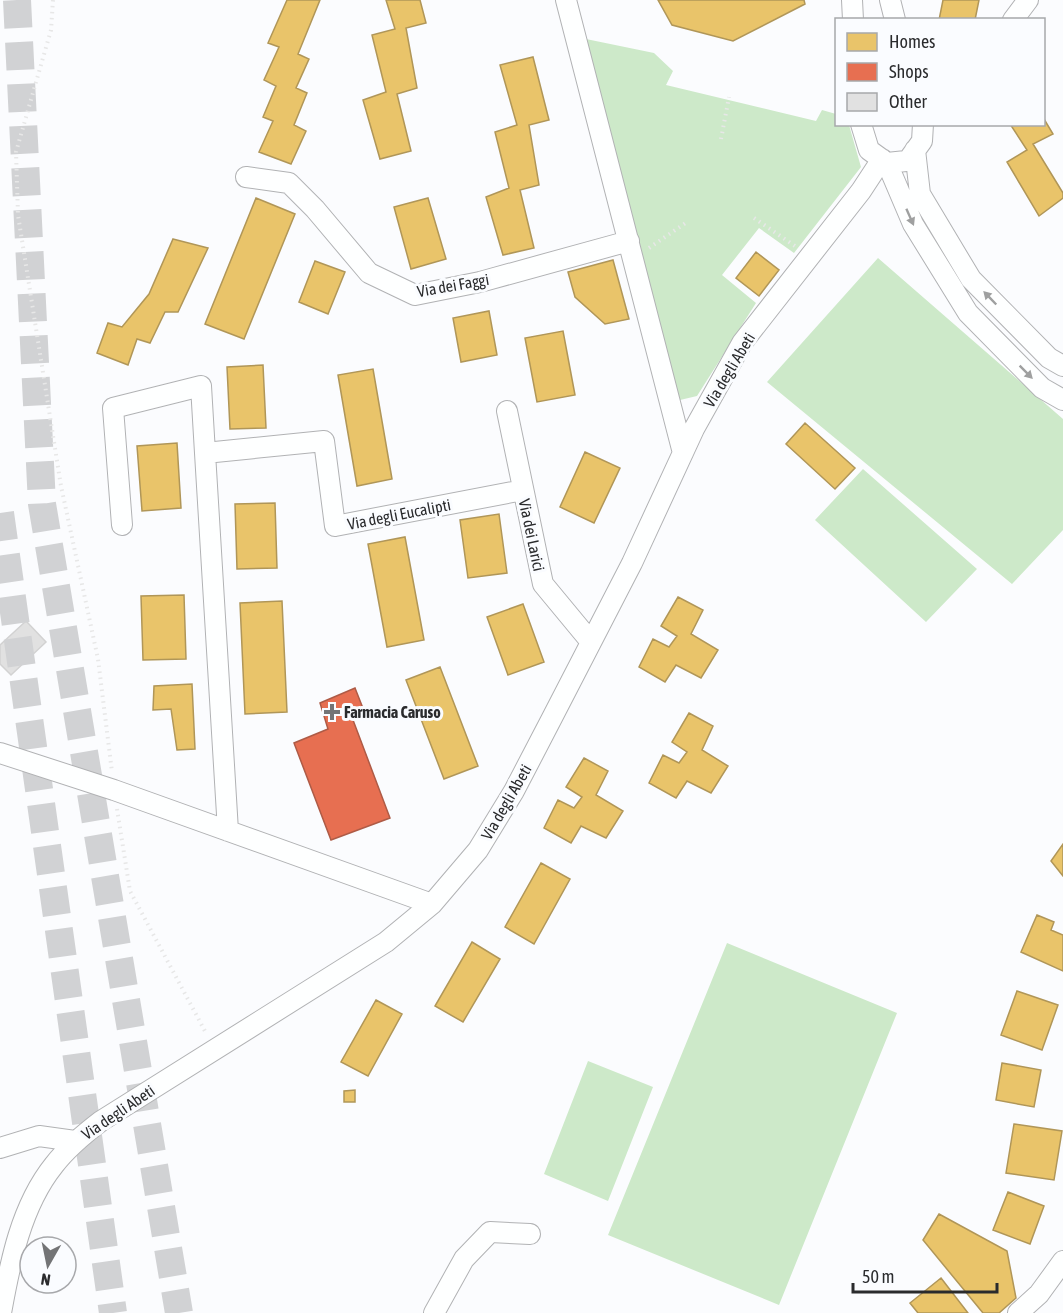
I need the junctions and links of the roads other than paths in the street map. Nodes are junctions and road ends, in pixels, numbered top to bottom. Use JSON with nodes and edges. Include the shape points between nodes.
{"nodes":[{"id":1,"x":566,"y":0,"type":"edge"},
{"id":2,"x":852,"y":0,"type":"edge"},
{"id":3,"x":1028,"y":0,"type":"edge"},
{"id":4,"x":853,"y":18,"type":"edge"},
{"id":5,"x":1014,"y":18,"type":"edge"},
{"id":6,"x":862,"y":126,"type":"edge"},
{"id":7,"x":924,"y":134,"type":"edge"},
{"id":8,"x":884,"y":161,"type":"junction"},
{"id":9,"x":246,"y":177,"type":"dead end"},
{"id":10,"x":631,"y":250,"type":"junction"},
{"id":11,"x":971,"y":279,"type":"junction"},
{"id":12,"x":952,"y":287,"type":"junction"},
{"id":13,"x":1063,"y":366,"type":"edge"},
{"id":14,"x":1063,"y":400,"type":"edge"},
{"id":15,"x":507,"y":411,"type":"dead end"},
{"id":16,"x":205,"y":453,"type":"junction"},
{"id":17,"x":683,"y":453,"type":"junction"},
{"id":18,"x":523,"y":490,"type":"junction"},
{"id":19,"x":122,"y":525,"type":"dead end"},
{"id":20,"x":591,"y":642,"type":"junction"},
{"id":21,"x":0,"y":753,"type":"edge"},
{"id":22,"x":228,"y":831,"type":"junction"},
{"id":23,"x":432,"y":904,"type":"junction"},
{"id":24,"x":75,"y":1141,"type":"junction"},
{"id":25,"x":0,"y":1148,"type":"edge"},
{"id":26,"x":530,"y":1234,"type":"dead end"},
{"id":27,"x":1063,"y":1261,"type":"edge"},
{"id":28,"x":1,"y":1313,"type":"edge"},
{"id":29,"x":434,"y":1313,"type":"edge"},
{"id":30,"x":1018,"y":1313,"type":"edge"}],
"edges":[{"from":1,"to":10,"type":"street"},
{"from":2,"to":4,"type":"street"},
{"from":3,"to":5,"type":"street"},
{"from":6,"to":8,"type":"street","via":[[869,150]]},
{"from":7,"to":8,"type":"street","via":[[906,161]]},
{"from":7,"to":11,"type":"street","via":[[920,194]]},
{"from":8,"to":12,"type":"street","one_way":true,"via":[[913,224]]},
{"from":8,"to":17,"type":"street","name":"Via degli Abeti","via":[[742,343]]},
{"from":9,"to":10,"type":"street","name":"Via dei Faggi","via":[[289,183],[369,273],[415,295]]},
{"from":10,"to":17,"type":"street"},
{"from":11,"to":12,"type":"street"},
{"from":13,"to":11,"type":"street","one_way":true,"via":[[1049,358]]},
{"from":12,"to":14,"type":"street","one_way":true,"via":[[968,313],[1042,388]]},
{"from":15,"to":18,"type":"street","name":"Via dei Larici"},
{"from":16,"to":18,"type":"street","name":"Via degli Eucalipti","via":[[324,441],[335,526]]},
{"from":16,"to":19,"type":"street","via":[[201,386],[113,408]]},
{"from":16,"to":22,"type":"street"},
{"from":17,"to":20,"type":"street","name":"Via degli Abeti"},
{"from":18,"to":20,"type":"street","name":"Via dei Larici","via":[[543,584]]},
{"from":20,"to":23,"type":"street","name":"Via degli Abeti","via":[[502,811],[478,850]]},
{"from":21,"to":22,"type":"street"},
{"from":22,"to":23,"type":"street"},
{"from":23,"to":24,"type":"street","name":"Via degli Abeti","via":[[386,942],[101,1120]]},
{"from":24,"to":25,"type":"street","via":[[39,1136]]},
{"from":24,"to":28,"type":"street","name":"Via degli Abeti","via":[[53,1166],[21,1227]]},
{"from":26,"to":29,"type":"street","via":[[490,1232],[464,1259]]},
{"from":27,"to":30,"type":"street","via":[[1039,1294]]}]}
